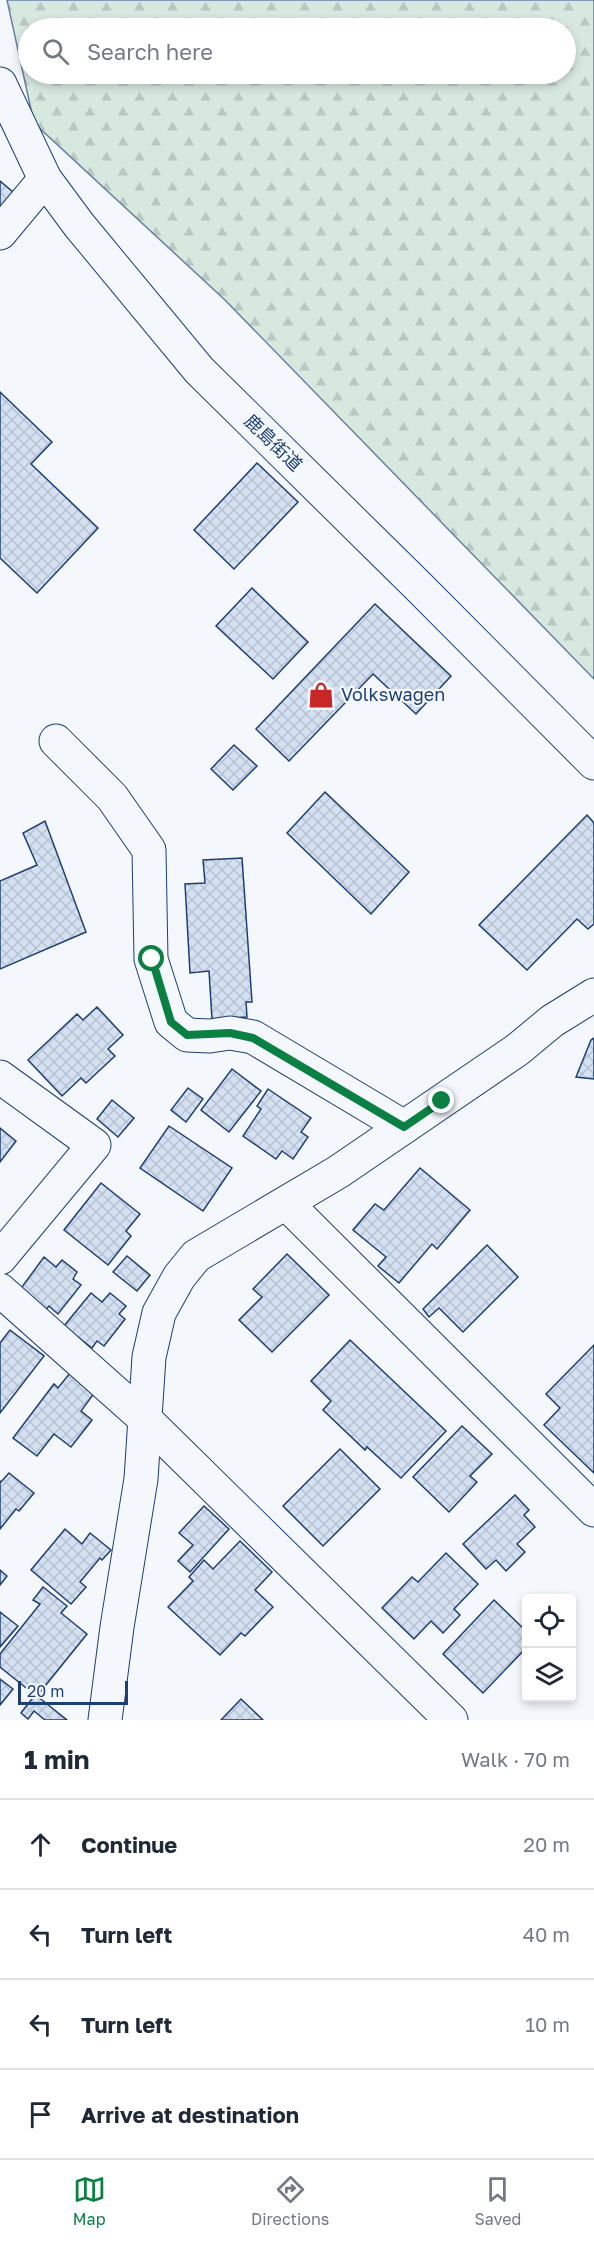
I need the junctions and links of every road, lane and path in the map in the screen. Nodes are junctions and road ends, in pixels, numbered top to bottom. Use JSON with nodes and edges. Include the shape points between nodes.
{"nodes":[{"id":1,"x":0,"y":84,"type":"edge"},
{"id":2,"x":45,"y":179,"type":"junction"},
{"id":3,"x":0,"y":233,"type":"edge"},
{"id":4,"x":56,"y":741,"type":"dead end"},
{"id":5,"x":594,"y":764,"type":"edge"},
{"id":6,"x":594,"y":995,"type":"edge"},
{"id":7,"x":0,"y":1077,"type":"edge"},
{"id":8,"x":404,"y":1127,"type":"junction"},
{"id":9,"x":287,"y":1204,"type":"junction"},
{"id":10,"x":0,"y":1258,"type":"edge"},
{"id":11,"x":0,"y":1290,"type":"edge"},
{"id":12,"x":145,"y":1419,"type":"junction"},
{"id":13,"x":594,"y":1510,"type":"edge"},
{"id":14,"x":106,"y":1720,"type":"edge"},
{"id":15,"x":451,"y":1720,"type":"edge"}],
"edges":[{"from":1,"to":2,"type":"street","name":"鹿島街道"},
{"from":2,"to":3,"type":"street"},
{"from":2,"to":5,"type":"street","name":"鹿島街道","via":[[199,370]]},
{"from":4,"to":8,"type":"street","via":[[112,797],[149,850],[152,959],[171,1022],[187,1035],[230,1033],[253,1038]]},
{"from":6,"to":8,"type":"street"},
{"from":7,"to":10,"type":"street","via":[[93,1145]]},
{"from":8,"to":9,"type":"street"},
{"from":9,"to":12,"type":"street","via":[[196,1256],[179,1277],[159,1313],[149,1357]]},
{"from":9,"to":13,"type":"street"},
{"from":11,"to":12,"type":"street"},
{"from":12,"to":14,"type":"street","via":[[141,1479]]},
{"from":12,"to":15,"type":"street"}]}
